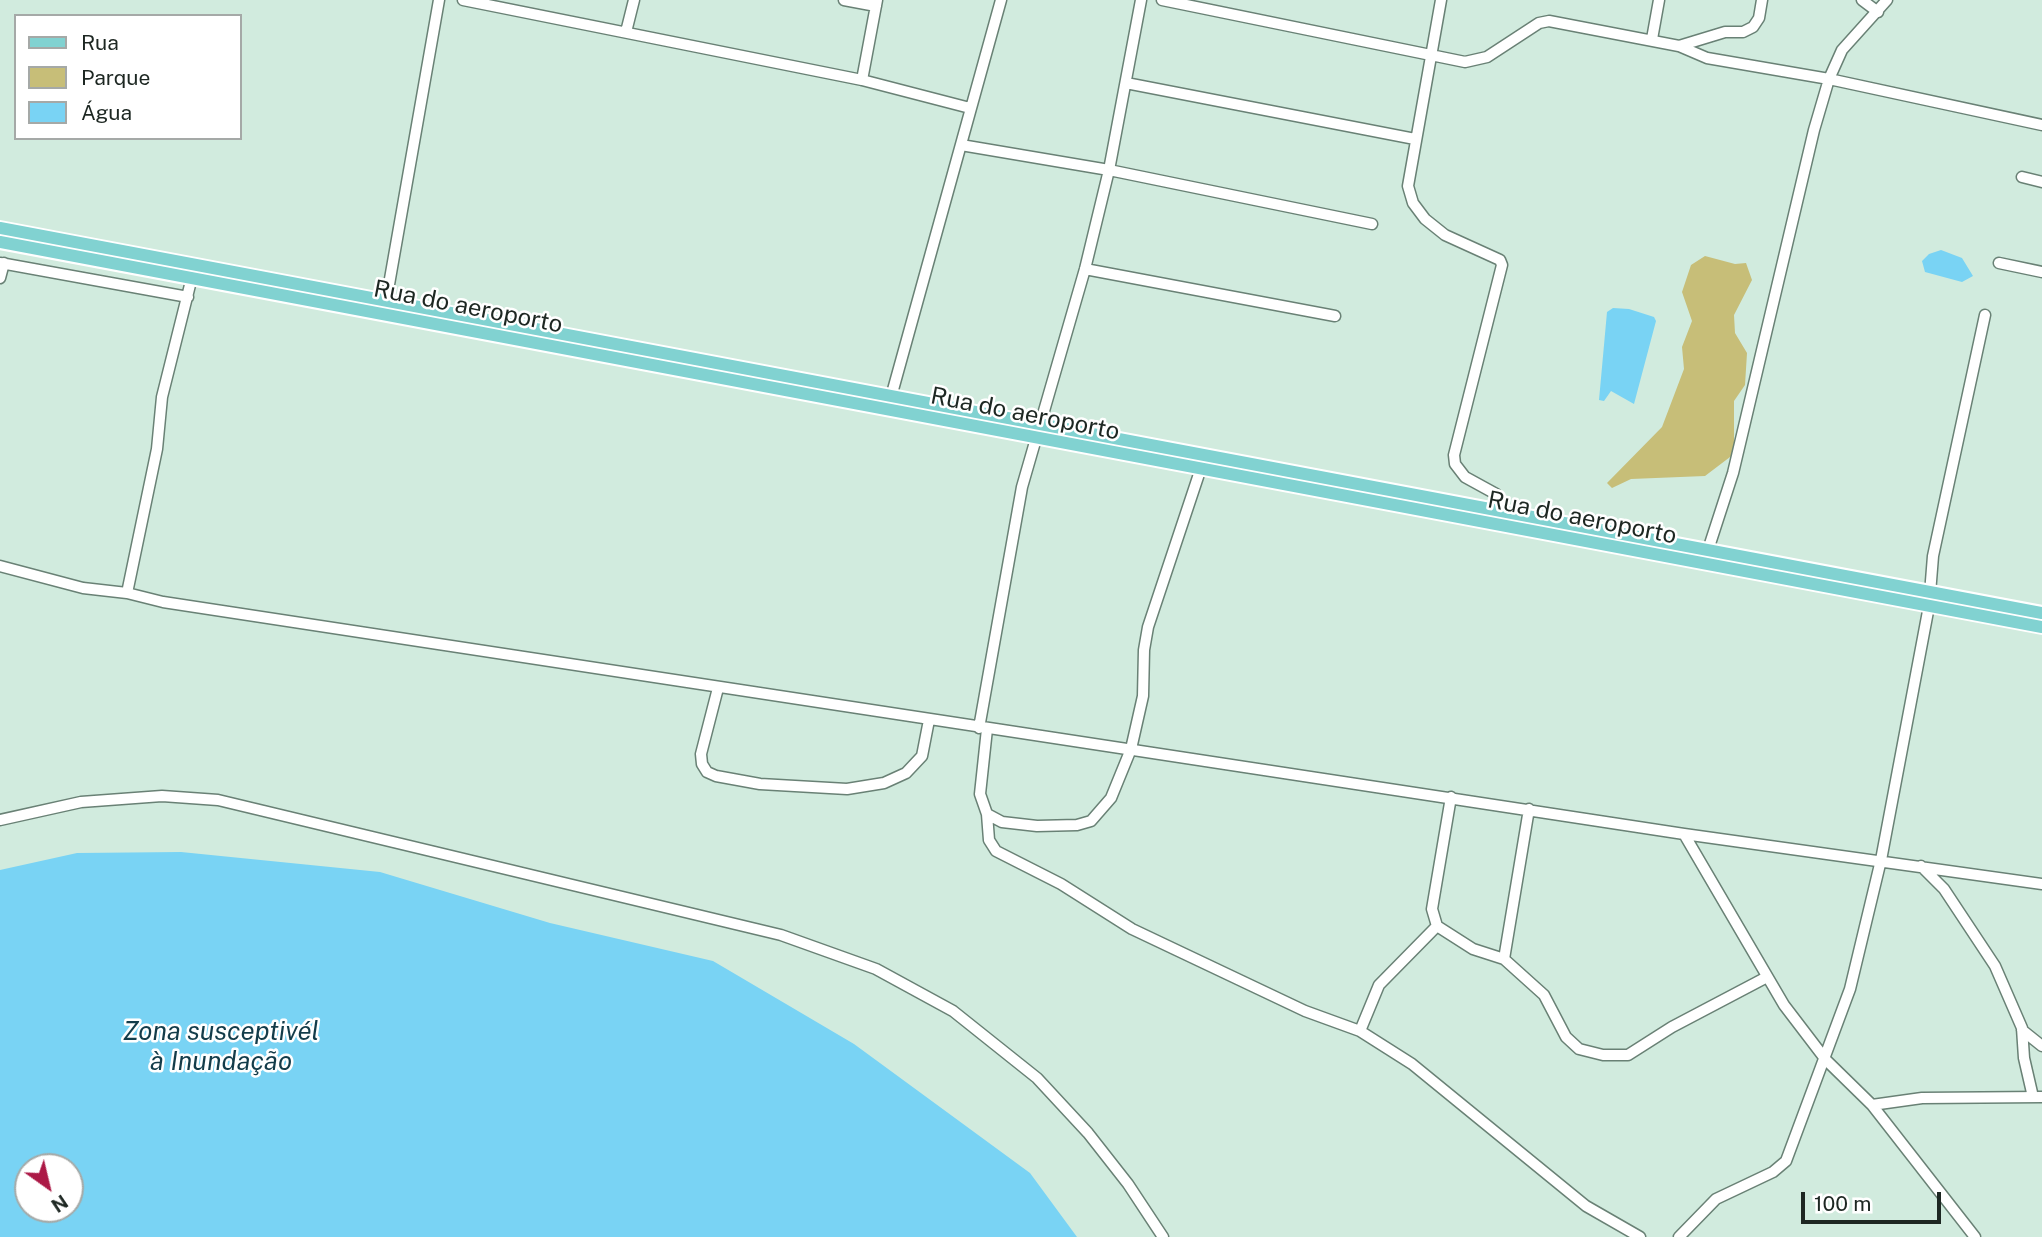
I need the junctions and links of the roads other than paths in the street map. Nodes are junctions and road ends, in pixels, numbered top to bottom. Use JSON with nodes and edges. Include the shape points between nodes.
{"nodes":[{"id":1,"x":439,"y":0,"type":"edge"},
{"id":2,"x":463,"y":0,"type":"edge"},
{"id":3,"x":634,"y":0,"type":"edge"},
{"id":4,"x":844,"y":0,"type":"edge"},
{"id":5,"x":1001,"y":0,"type":"edge"},
{"id":6,"x":1141,"y":0,"type":"edge"},
{"id":7,"x":1162,"y":0,"type":"edge"},
{"id":8,"x":1441,"y":0,"type":"edge"},
{"id":9,"x":1659,"y":0,"type":"edge"},
{"id":10,"x":1762,"y":0,"type":"edge"},
{"id":11,"x":1861,"y":0,"type":"edge"},
{"id":12,"x":1887,"y":0,"type":"edge"},
{"id":13,"x":876,"y":3,"type":"edge"},
{"id":14,"x":1878,"y":12,"type":"junction"},
{"id":15,"x":626,"y":32,"type":"junction"},
{"id":16,"x":1652,"y":39,"type":"junction"},
{"id":17,"x":1679,"y":46,"type":"junction"},
{"id":18,"x":1431,"y":55,"type":"junction"},
{"id":19,"x":1829,"y":79,"type":"junction"},
{"id":20,"x":862,"y":80,"type":"junction"},
{"id":21,"x":1126,"y":83,"type":"junction"},
{"id":22,"x":970,"y":108,"type":"junction"},
{"id":23,"x":2042,"y":125,"type":"edge"},
{"id":24,"x":1415,"y":139,"type":"junction"},
{"id":25,"x":961,"y":145,"type":"junction"},
{"id":26,"x":1109,"y":170,"type":"junction"},
{"id":27,"x":2022,"y":177,"type":"dead end"},
{"id":28,"x":2042,"y":182,"type":"edge"},
{"id":29,"x":1372,"y":224,"type":"dead end"},
{"id":30,"x":0,"y":228,"type":"edge"},
{"id":31,"x":0,"y":242,"type":"edge"},
{"id":32,"x":2,"y":263,"type":"edge"},
{"id":33,"x":1999,"y":263,"type":"dead end"},
{"id":34,"x":1085,"y":268,"type":"junction"},
{"id":35,"x":2042,"y":272,"type":"edge"},
{"id":36,"x":192,"y":277,"type":"junction"},
{"id":37,"x":0,"y":278,"type":"edge"},
{"id":38,"x":188,"y":297,"type":"junction"},
{"id":39,"x":385,"y":307,"type":"junction"},
{"id":40,"x":1985,"y":315,"type":"dead end"},
{"id":41,"x":1335,"y":316,"type":"dead end"},
{"id":42,"x":891,"y":397,"type":"junction"},
{"id":43,"x":1039,"y":432,"type":"junction"},
{"id":44,"x":1201,"y":468,"type":"junction"},
{"id":45,"x":1505,"y":518,"type":"junction"},
{"id":46,"x":1707,"y":550,"type":"junction"},
{"id":47,"x":0,"y":566,"type":"edge"},
{"id":48,"x":1930,"y":592,"type":"junction"},
{"id":49,"x":127,"y":593,"type":"junction"},
{"id":50,"x":1929,"y":606,"type":"junction"},
{"id":51,"x":2042,"y":613,"type":"edge"},
{"id":52,"x":2042,"y":627,"type":"edge"},
{"id":53,"x":718,"y":688,"type":"junction"},
{"id":54,"x":929,"y":720,"type":"junction"},
{"id":55,"x":983,"y":729,"type":"junction"},
{"id":56,"x":1132,"y":749,"type":"junction"},
{"id":57,"x":1451,"y":797,"type":"junction"},
{"id":58,"x":1529,"y":809,"type":"junction"},
{"id":59,"x":986,"y":814,"type":"junction"},
{"id":60,"x":0,"y":820,"type":"edge"},
{"id":61,"x":1684,"y":834,"type":"junction"},
{"id":62,"x":1881,"y":860,"type":"junction"},
{"id":63,"x":1921,"y":866,"type":"junction"},
{"id":64,"x":2042,"y":884,"type":"edge"},
{"id":65,"x":1437,"y":926,"type":"junction"},
{"id":66,"x":1504,"y":960,"type":"junction"},
{"id":67,"x":1767,"y":977,"type":"junction"},
{"id":68,"x":2022,"y":1030,"type":"junction"},
{"id":69,"x":1360,"y":1031,"type":"junction"},
{"id":70,"x":2042,"y":1046,"type":"edge"},
{"id":71,"x":1826,"y":1060,"type":"junction"},
{"id":72,"x":2038,"y":1097,"type":"edge"},
{"id":73,"x":1871,"y":1105,"type":"junction"},
{"id":74,"x":1163,"y":1237,"type":"edge"},
{"id":75,"x":1640,"y":1237,"type":"edge"},
{"id":76,"x":1679,"y":1237,"type":"edge"},
{"id":77,"x":1975,"y":1237,"type":"edge"}],
"edges":[{"from":1,"to":39,"type":"street"},
{"from":2,"to":15,"type":"street"},
{"from":3,"to":15,"type":"street"},
{"from":4,"to":13,"type":"street"},
{"from":5,"to":22,"type":"street"},
{"from":6,"to":21,"type":"street"},
{"from":7,"to":18,"type":"street"},
{"from":8,"to":18,"type":"street"},
{"from":9,"to":16,"type":"street"},
{"from":10,"to":17,"type":"street","via":[[1753,27]]},
{"from":11,"to":14,"type":"street"},
{"from":12,"to":14,"type":"street"},
{"from":13,"to":20,"type":"street"},
{"from":14,"to":19,"type":"street","via":[[1842,50]]},
{"from":15,"to":20,"type":"street"},
{"from":16,"to":17,"type":"street"},
{"from":16,"to":18,"type":"street","via":[[1549,21],[1487,57],[1465,62]]},
{"from":17,"to":19,"type":"street","via":[[1707,58]]},
{"from":18,"to":24,"type":"street"},
{"from":19,"to":23,"type":"street"},
{"from":19,"to":46,"type":"street","via":[[1733,473]]},
{"from":20,"to":22,"type":"street"},
{"from":21,"to":24,"type":"street"},
{"from":21,"to":26,"type":"street"},
{"from":22,"to":25,"type":"street"},
{"from":24,"to":45,"type":"street","via":[[1409,176],[1413,203],[1445,235],[1502,265],[1454,455],[1459,471],[1492,490]]},
{"from":25,"to":26,"type":"street"},
{"from":25,"to":42,"type":"street"},
{"from":26,"to":29,"type":"street"},
{"from":26,"to":34,"type":"street"},
{"from":27,"to":28,"type":"street"},
{"from":30,"to":39,"type":"main road","name":"Rua do aeroporto"},
{"from":31,"to":36,"type":"main road","name":"Rua do aeroporto"},
{"from":32,"to":37,"type":"street"},
{"from":32,"to":38,"type":"street"},
{"from":33,"to":35,"type":"street"},
{"from":34,"to":41,"type":"street"},
{"from":34,"to":43,"type":"street"},
{"from":36,"to":38,"type":"street"},
{"from":36,"to":39,"type":"main road","name":"Rua do aeroporto"},
{"from":38,"to":49,"type":"street","via":[[162,397],[157,449]]},
{"from":39,"to":42,"type":"main road","name":"Rua do aeroporto"},
{"from":39,"to":43,"type":"main road","name":"Rua do aeroporto"},
{"from":40,"to":48,"type":"street","via":[[1933,556]]},
{"from":42,"to":43,"type":"main road","name":"Rua do aeroporto"},
{"from":43,"to":44,"type":"main road","name":"Rua do aeroporto"},
{"from":43,"to":45,"type":"main road","name":"Rua do aeroporto"},
{"from":43,"to":55,"type":"street","via":[[1019,501]]},
{"from":44,"to":45,"type":"main road","name":"Rua do aeroporto"},
{"from":44,"to":56,"type":"street","via":[[1149,627]]},
{"from":45,"to":46,"type":"main road","name":"Rua do aeroporto"},
{"from":45,"to":50,"type":"main road","name":"Rua do aeroporto"},
{"from":46,"to":48,"type":"main road","name":"Rua do aeroporto"},
{"from":47,"to":49,"type":"street","via":[[83,588]]},
{"from":48,"to":50,"type":"street"},
{"from":48,"to":51,"type":"main road","name":"Rua do aeroporto"},
{"from":49,"to":53,"type":"street"},
{"from":50,"to":52,"type":"main road","name":"Rua do aeroporto"},
{"from":50,"to":62,"type":"street"},
{"from":53,"to":54,"type":"street"},
{"from":53,"to":54,"type":"street","via":[[702,764],[716,776],[760,784],[847,789],[884,783],[906,773],[922,756]]},
{"from":54,"to":55,"type":"street"},
{"from":55,"to":56,"type":"street"},
{"from":55,"to":59,"type":"street","via":[[980,794]]},
{"from":56,"to":57,"type":"street"},
{"from":56,"to":59,"type":"street","via":[[1115,790],[1091,821],[1037,826],[1002,822]]},
{"from":57,"to":58,"type":"street"},
{"from":57,"to":65,"type":"street","via":[[1432,909]]},
{"from":58,"to":61,"type":"street"},
{"from":58,"to":66,"type":"street"},
{"from":59,"to":69,"type":"street","via":[[989,840],[1009,860],[1061,884],[1132,929],[1305,1011]]},
{"from":60,"to":74,"type":"street","via":[[81,802],[162,796],[219,800],[768,932],[876,969],[953,1011],[1037,1078],[1104,1153]]},
{"from":61,"to":62,"type":"street"},
{"from":61,"to":67,"type":"street"},
{"from":62,"to":63,"type":"street"},
{"from":62,"to":71,"type":"street","via":[[1850,989]]},
{"from":63,"to":64,"type":"street"},
{"from":63,"to":68,"type":"street","via":[[1944,889],[1995,965]]},
{"from":65,"to":66,"type":"street","via":[[1473,949]]},
{"from":65,"to":69,"type":"street","via":[[1384,979]]},
{"from":66,"to":67,"type":"street","via":[[1544,995],[1572,1045],[1620,1056]]},
{"from":67,"to":71,"type":"street"},
{"from":68,"to":70,"type":"street"},
{"from":68,"to":72,"type":"street","via":[[2024,1058]]},
{"from":69,"to":75,"type":"street","via":[[1412,1064],[1587,1206]]},
{"from":71,"to":73,"type":"street"},
{"from":71,"to":76,"type":"street","via":[[1781,1167],[1716,1199]]},
{"from":72,"to":73,"type":"street","via":[[1922,1098]]},
{"from":73,"to":77,"type":"street"}]}
